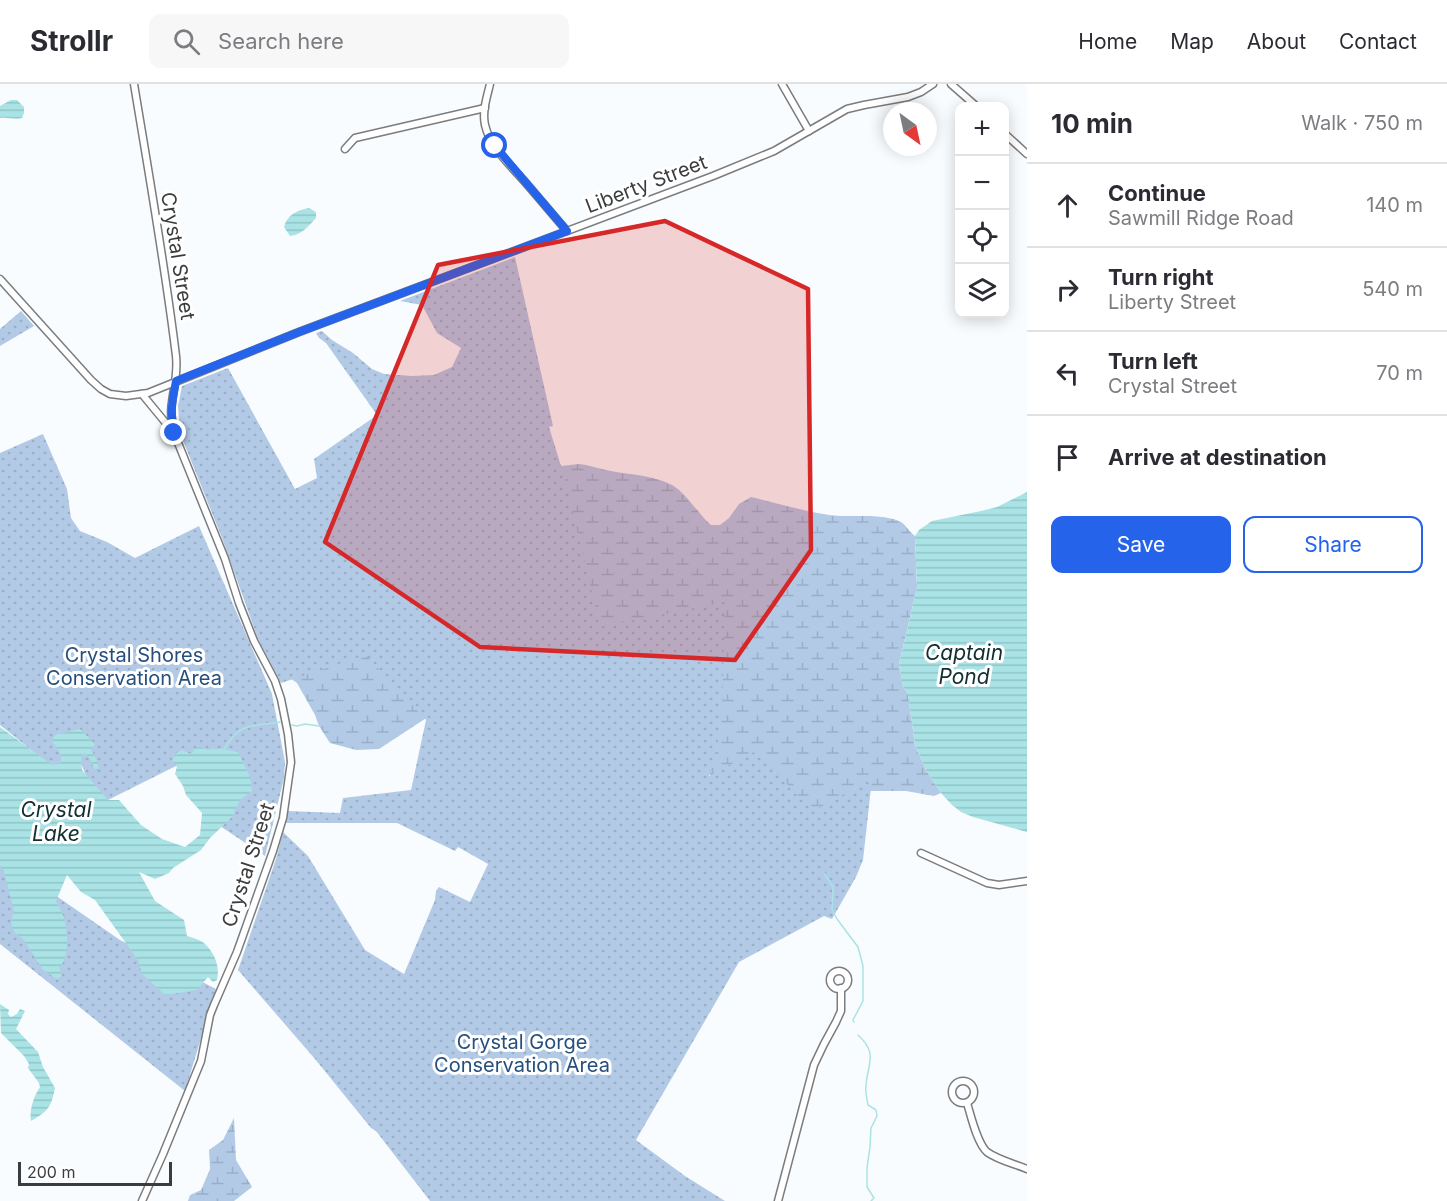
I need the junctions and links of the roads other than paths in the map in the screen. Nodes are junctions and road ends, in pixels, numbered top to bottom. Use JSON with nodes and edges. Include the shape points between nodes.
{"nodes":[{"id":1,"x":134,"y":84,"type":"edge"},
{"id":2,"x":490,"y":84,"type":"edge"},
{"id":3,"x":782,"y":84,"type":"edge"},
{"id":4,"x":933,"y":84,"type":"edge"},
{"id":5,"x":951,"y":84,"type":"edge"},
{"id":6,"x":971,"y":102,"type":"edge"},
{"id":7,"x":484,"y":108,"type":"junction"},
{"id":8,"x":809,"y":131,"type":"junction"},
{"id":9,"x":1009,"y":137,"type":"edge"},
{"id":10,"x":345,"y":149,"type":"dead end"},
{"id":11,"x":1027,"y":154,"type":"edge"},
{"id":12,"x":567,"y":231,"type":"junction"},
{"id":13,"x":0,"y":279,"type":"edge"},
{"id":14,"x":176,"y":381,"type":"junction"},
{"id":15,"x":142,"y":394,"type":"junction"},
{"id":16,"x":174,"y":433,"type":"junction"},
{"id":17,"x":921,"y":853,"type":"dead end"},
{"id":18,"x":1027,"y":881,"type":"edge"},
{"id":19,"x":841,"y":988,"type":"dead end"},
{"id":20,"x":967,"y":1103,"type":"dead end"},
{"id":21,"x":1027,"y":1169,"type":"edge"},
{"id":22,"x":141,"y":1201,"type":"edge"},
{"id":23,"x":778,"y":1201,"type":"edge"}],
"edges":[{"from":1,"to":14,"type":"street","name":"Crystal Street","via":[[165,271],[177,358]]},
{"from":2,"to":7,"type":"street"},
{"from":3,"to":8,"type":"street"},
{"from":4,"to":8,"type":"street","name":"Liberty Street","via":[[908,97],[847,109]]},
{"from":5,"to":6,"type":"street"},
{"from":7,"to":10,"type":"street","via":[[355,138]]},
{"from":7,"to":12,"type":"street","via":[[485,124],[497,149]]},
{"from":8,"to":12,"type":"street","name":"Liberty Street","via":[[769,153]]},
{"from":9,"to":11,"type":"street"},
{"from":12,"to":14,"type":"street","name":"Liberty Street"},
{"from":13,"to":15,"type":"street","name":"Liberty Street","via":[[101,389],[118,395]]},
{"from":14,"to":15,"type":"street","name":"Liberty Street"},
{"from":14,"to":16,"type":"street","name":"Crystal Street","via":[[171,414]]},
{"from":15,"to":16,"type":"street","name":"Crystal Street"},
{"from":16,"to":22,"type":"street","name":"Crystal Street","via":[[254,641],[275,681],[291,762],[283,818],[273,851],[210,1016],[201,1061]]},
{"from":17,"to":18,"type":"street","via":[[987,883]]},
{"from":19,"to":23,"type":"street","via":[[841,1011],[814,1065]]},
{"from":20,"to":21,"type":"street","via":[[985,1149]]}]}
